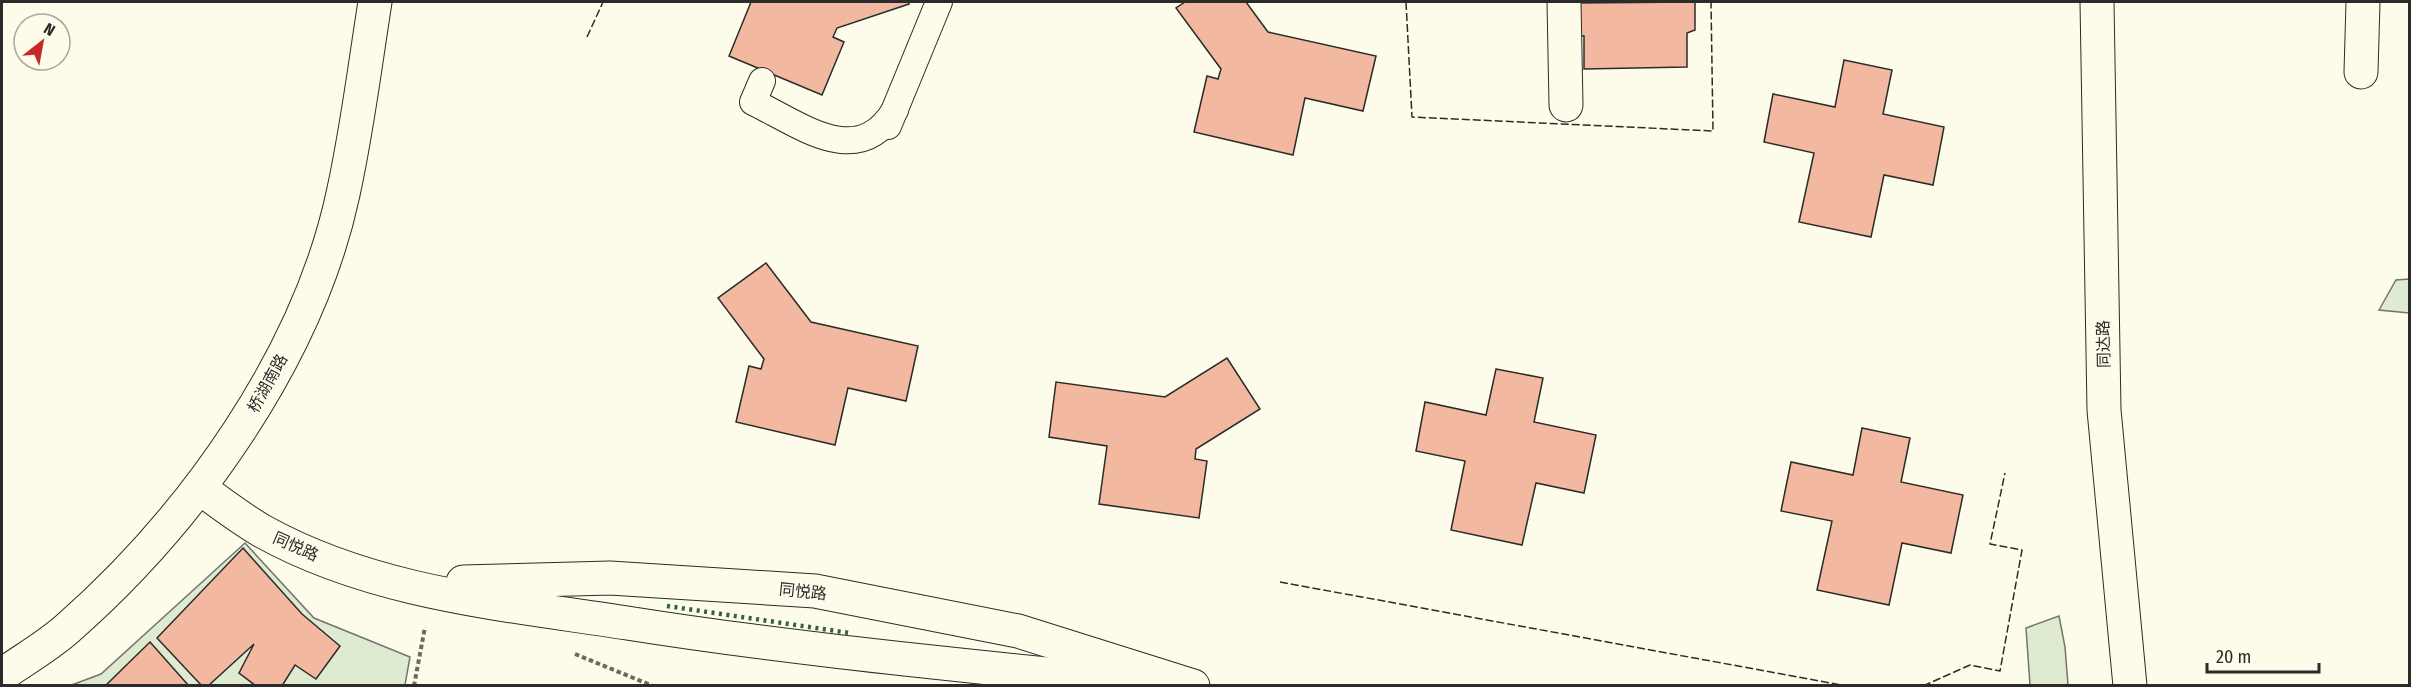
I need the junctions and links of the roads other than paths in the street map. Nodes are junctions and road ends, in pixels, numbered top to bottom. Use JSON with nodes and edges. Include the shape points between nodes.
{"nodes":[{"id":1,"x":375,"y":2,"type":"edge"},
{"id":2,"x":939,"y":2,"type":"edge"},
{"id":3,"x":1564,"y":2,"type":"edge"},
{"id":4,"x":2097,"y":2,"type":"edge"},
{"id":5,"x":2362,"y":2,"type":"edge"},
{"id":6,"x":2361,"y":72,"type":"dead end"},
{"id":7,"x":762,"y":81,"type":"dead end"},
{"id":8,"x":1566,"y":105,"type":"dead end"},
{"id":9,"x":895,"y":110,"type":"junction"},
{"id":10,"x":884,"y":137,"type":"dead end"},
{"id":11,"x":200,"y":488,"type":"junction"},
{"id":12,"x":414,"y":587,"type":"junction"},
{"id":13,"x":2,"y":675,"type":"edge"},
{"id":14,"x":1162,"y":686,"type":"edge"},
{"id":15,"x":1193,"y":686,"type":"edge"},
{"id":16,"x":2130,"y":686,"type":"edge"}],
"edges":[{"from":1,"to":11,"type":"street","name":"桥湖南路","via":[[343,195],[322,268],[260,400]]},
{"from":2,"to":9,"type":"street"},
{"from":3,"to":8,"type":"street"},
{"from":4,"to":16,"type":"street","name":"同达路","via":[[2104,410]]},
{"from":5,"to":6,"type":"street"},
{"from":7,"to":9,"type":"street","via":[[753,102],[836,140],[852,142],[876,134]]},
{"from":9,"to":10,"type":"street"},
{"from":11,"to":12,"type":"street","name":"同悦路","via":[[262,531],[290,544],[361,573]]},
{"from":11,"to":13,"type":"street","name":"桥湖南路","via":[[145,554],[67,629]]},
{"from":12,"to":14,"type":"street","name":"同悦路","via":[[752,643]]},
{"from":12,"to":15,"type":"street","name":"同悦路","via":[[610,578],[815,591],[1017,631]]}]}
